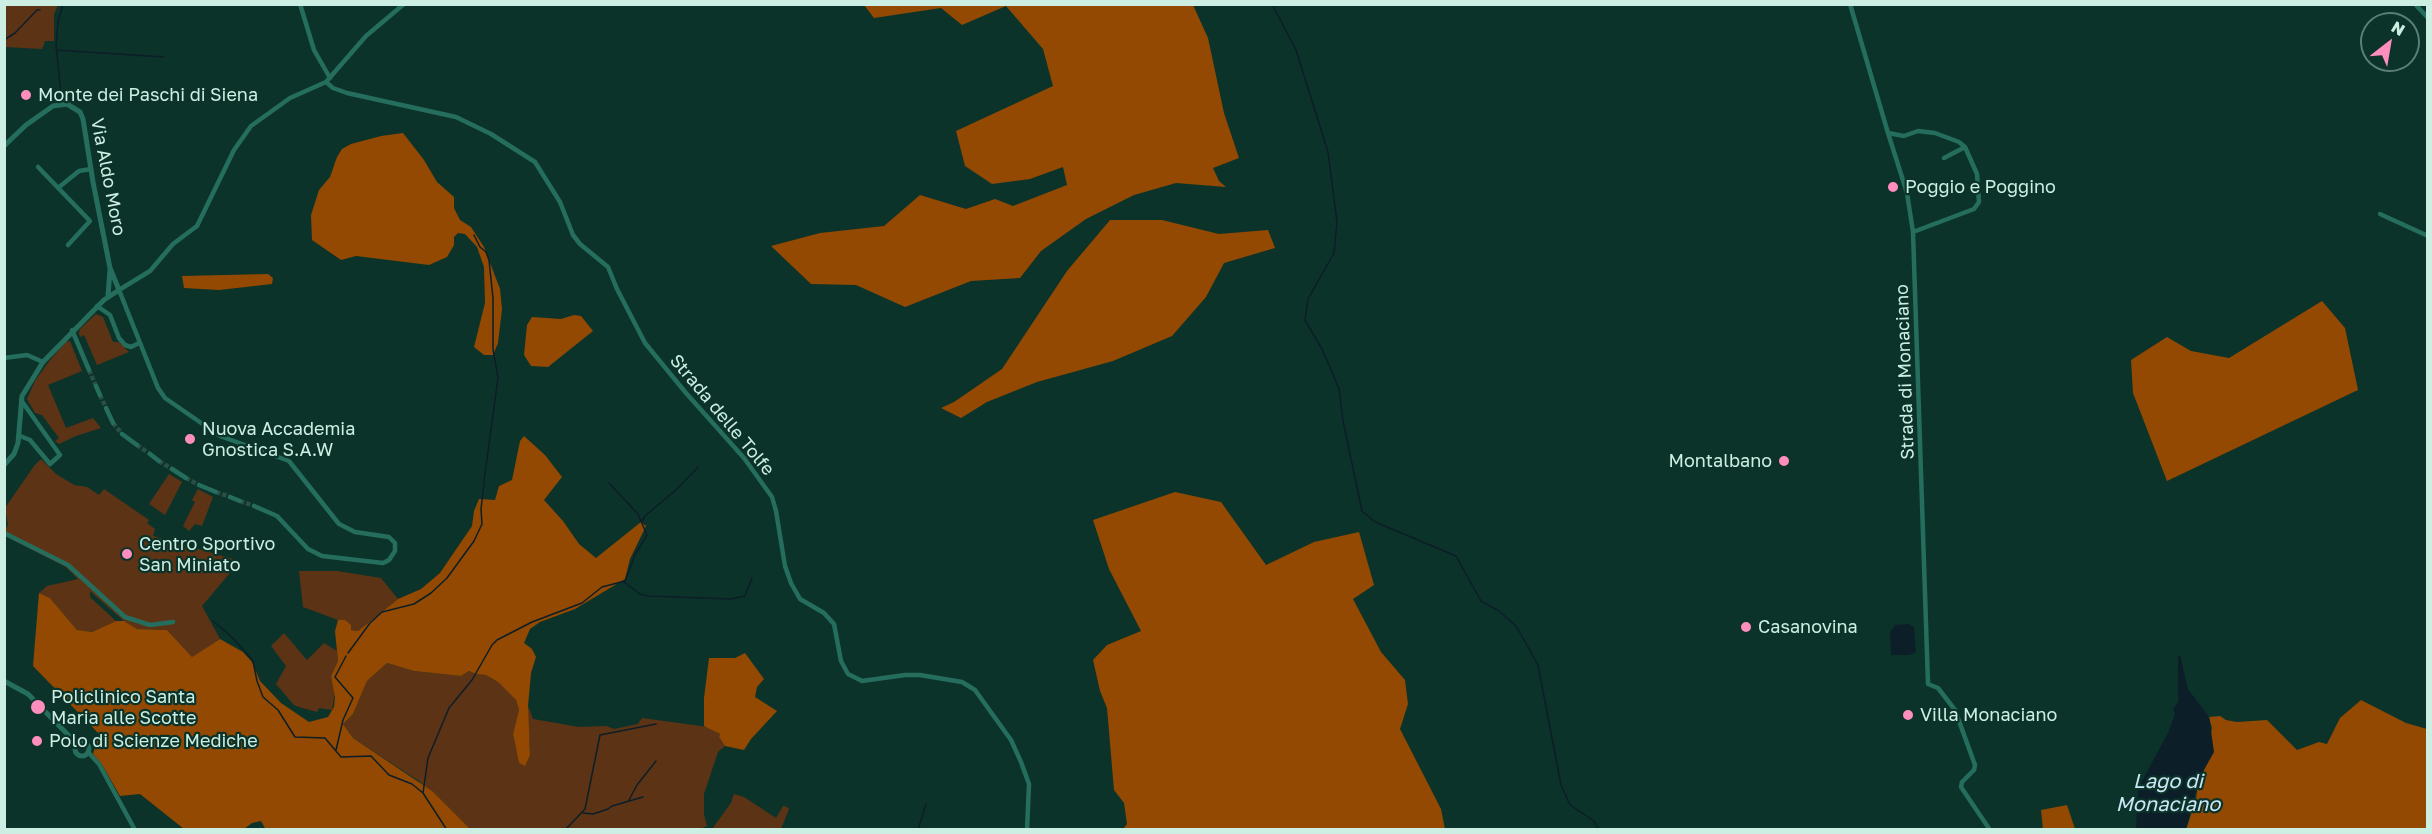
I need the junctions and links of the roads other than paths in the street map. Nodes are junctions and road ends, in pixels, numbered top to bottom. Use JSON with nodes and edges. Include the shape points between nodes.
{"nodes":[{"id":1,"x":300,"y":4,"type":"edge"},
{"id":2,"x":404,"y":4,"type":"edge"},
{"id":3,"x":1850,"y":4,"type":"edge"},
{"id":4,"x":2415,"y":4,"type":"edge"},
{"id":5,"x":2427,"y":18,"type":"edge"},
{"id":6,"x":328,"y":80,"type":"junction"},
{"id":7,"x":1888,"y":133,"type":"junction"},
{"id":8,"x":4,"y":146,"type":"edge"},
{"id":9,"x":1965,"y":147,"type":"junction"},
{"id":10,"x":1944,"y":158,"type":"dead end"},
{"id":11,"x":38,"y":167,"type":"dead end"},
{"id":12,"x":91,"y":169,"type":"junction"},
{"id":13,"x":58,"y":188,"type":"junction"},
{"id":14,"x":2380,"y":214,"type":"dead end"},
{"id":15,"x":1912,"y":232,"type":"junction"},
{"id":16,"x":2427,"y":236,"type":"edge"},
{"id":17,"x":68,"y":245,"type":"dead end"},
{"id":18,"x":110,"y":268,"type":"junction"},
{"id":19,"x":119,"y":290,"type":"junction"},
{"id":20,"x":108,"y":297,"type":"junction"},
{"id":21,"x":98,"y":306,"type":"junction"},
{"id":22,"x":72,"y":330,"type":"junction"},
{"id":23,"x":139,"y":343,"type":"junction"},
{"id":24,"x":4,"y":358,"type":"edge"},
{"id":25,"x":43,"y":362,"type":"junction"},
{"id":26,"x":89,"y":370,"type":"tunnel mouth"},
{"id":27,"x":96,"y":386,"type":"tunnel mouth"},
{"id":28,"x":100,"y":395,"type":"tunnel mouth"},
{"id":29,"x":21,"y":400,"type":"junction"},
{"id":30,"x":106,"y":408,"type":"tunnel mouth"},
{"id":31,"x":20,"y":415,"type":"junction"},
{"id":32,"x":31,"y":415,"type":"junction"},
{"id":33,"x":113,"y":423,"type":"tunnel mouth"},
{"id":34,"x":122,"y":434,"type":"tunnel mouth"},
{"id":35,"x":20,"y":436,"type":"junction"},
{"id":36,"x":137,"y":445,"type":"tunnel mouth"},
{"id":37,"x":150,"y":454,"type":"tunnel mouth"},
{"id":38,"x":159,"y":461,"type":"tunnel mouth"},
{"id":39,"x":4,"y":465,"type":"edge"},
{"id":40,"x":172,"y":469,"type":"tunnel mouth"},
{"id":41,"x":186,"y":478,"type":"tunnel mouth"},
{"id":42,"x":199,"y":484,"type":"tunnel mouth"},
{"id":43,"x":216,"y":492,"type":"tunnel mouth"},
{"id":44,"x":230,"y":497,"type":"tunnel mouth"},
{"id":45,"x":240,"y":501,"type":"tunnel mouth"},
{"id":46,"x":254,"y":506,"type":"tunnel mouth"},
{"id":47,"x":4,"y":533,"type":"edge"},
{"id":48,"x":173,"y":622,"type":"dead end"},
{"id":49,"x":4,"y":681,"type":"edge"},
{"id":50,"x":77,"y":744,"type":"junction"},
{"id":51,"x":88,"y":752,"type":"junction"},
{"id":52,"x":135,"y":830,"type":"edge"},
{"id":53,"x":1027,"y":830,"type":"edge"},
{"id":54,"x":1990,"y":830,"type":"edge"}],
"edges":[{"from":1,"to":6,"type":"street"},
{"from":2,"to":6,"type":"street","via":[[366,36]]},
{"from":3,"to":7,"type":"street"},
{"from":4,"to":5,"type":"street"},
{"from":6,"to":19,"type":"street","via":[[281,104],[251,126],[234,150],[197,226],[173,244],[150,271]]},
{"from":6,"to":53,"type":"street","name":"Strada delle Tolfe","via":[[333,88],[347,93],[456,117],[535,162],[560,202],[573,235],[608,267],[645,343],[744,458],[772,497],[790,583],[800,599],[832,620],[841,661],[848,674],[862,681],[920,675],[962,682],[975,690],[1011,740],[1021,762],[1029,784]]},
{"from":7,"to":9,"type":"street","via":[[1935,133]]},
{"from":7,"to":15,"type":"street","via":[[1912,211]]},
{"from":8,"to":12,"type":"street","name":"Via Aldo Moro","via":[[45,111],[68,104],[82,117]]},
{"from":9,"to":10,"type":"street"},
{"from":9,"to":15,"type":"street","via":[[1977,174],[1978,206]]},
{"from":11,"to":13,"type":"street"},
{"from":12,"to":13,"type":"street","via":[[77,172]]},
{"from":12,"to":18,"type":"street","name":"Via Aldo Moro"},
{"from":13,"to":17,"type":"street","via":[[90,222]]},
{"from":14,"to":16,"type":"street"},
{"from":15,"to":54,"type":"street","name":"Strada di Monaciano","via":[[1928,684],[1938,688],[1955,710],[1975,765],[1961,787]]},
{"from":18,"to":19,"type":"street","name":"Via Aldo Moro"},
{"from":18,"to":20,"type":"street","name":"Via Aldo Moro"},
{"from":19,"to":20,"type":"street"},
{"from":19,"to":23,"type":"street"},
{"from":20,"to":21,"type":"street"},
{"from":21,"to":22,"type":"street"},
{"from":21,"to":23,"type":"street","via":[[110,315],[125,345]]},
{"from":22,"to":25,"type":"street"},
{"from":22,"to":26,"type":"street"},
{"from":23,"to":46,"type":"street","via":[[165,398],[220,436],[289,461],[339,524],[359,533],[389,537],[396,549],[383,563],[321,556],[277,516]]},
{"from":24,"to":25,"type":"street","via":[[24,354]]},
{"from":25,"to":29,"type":"street"},
{"from":27,"to":28,"type":"street"},
{"from":29,"to":31,"type":"street"},
{"from":29,"to":32,"type":"street"},
{"from":30,"to":33,"type":"street"},
{"from":31,"to":32,"type":"street"},
{"from":31,"to":35,"type":"street"},
{"from":32,"to":35,"type":"street","via":[[60,455],[50,464],[31,441]]},
{"from":34,"to":36,"type":"street"},
{"from":35,"to":39,"type":"street","via":[[15,452]]},
{"from":37,"to":38,"type":"street"},
{"from":40,"to":41,"type":"street"},
{"from":42,"to":43,"type":"street"},
{"from":44,"to":45,"type":"street"},
{"from":47,"to":48,"type":"street","via":[[66,564],[125,617],[150,625]]},
{"from":49,"to":50,"type":"street","via":[[28,694]]},
{"from":50,"to":51,"type":"street","via":[[85,743]]},
{"from":50,"to":51,"type":"street","via":[[78,754],[84,756]]},
{"from":51,"to":52,"type":"street","via":[[99,764]]}]}
